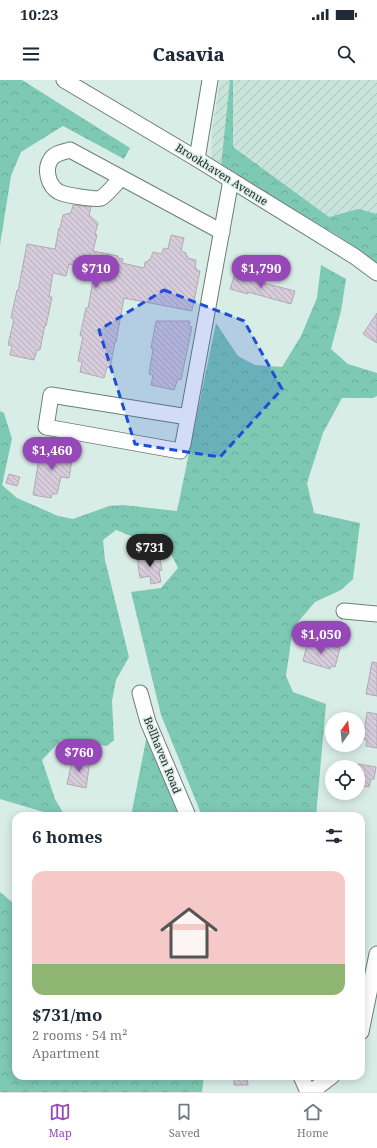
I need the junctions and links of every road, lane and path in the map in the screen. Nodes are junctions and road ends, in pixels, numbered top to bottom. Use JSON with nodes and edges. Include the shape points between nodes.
{"nodes":[{"id":1,"x":64,"y":80,"type":"edge"},
{"id":2,"x":210,"y":80,"type":"edge"},
{"id":3,"x":197,"y":159,"type":"junction"},
{"id":4,"x":121,"y":178,"type":"junction"},
{"id":5,"x":232,"y":180,"type":"junction"},
{"id":6,"x":222,"y":232,"type":"junction"},
{"id":7,"x":377,"y":273,"type":"edge"},
{"id":8,"x":188,"y":417,"type":"junction"},
{"id":9,"x":344,"y":611,"type":"dead end"},
{"id":10,"x":377,"y":614,"type":"edge"},
{"id":11,"x":140,"y":693,"type":"dead end"},
{"id":12,"x":186,"y":812,"type":"edge"},
{"id":13,"x":377,"y":954,"type":"edge"},
{"id":14,"x":365,"y":1012,"type":"edge"},
{"id":15,"x":303,"y":1080,"type":"edge"},
{"id":16,"x":326,"y":1080,"type":"edge"},
{"id":17,"x":310,"y":1092,"type":"edge"}],
"edges":[{"from":1,"to":3,"type":"street","name":"Brookhaven Avenue"},
{"from":2,"to":3,"type":"street"},
{"from":3,"to":5,"type":"street","name":"Brookhaven Avenue"},
{"from":4,"to":4,"type":"street","via":[[70,150],[58,154],[51,160],[47,169],[49,181],[58,192],[93,199],[102,198]]},
{"from":4,"to":6,"type":"street"},
{"from":5,"to":6,"type":"street"},
{"from":5,"to":7,"type":"street","name":"Brookhaven Avenue"},
{"from":6,"to":8,"type":"street"},
{"from":8,"to":8,"type":"street","via":[[180,451],[46,427],[51,395]]},
{"from":9,"to":10,"type":"street"},
{"from":11,"to":12,"type":"street","name":"Bellhaven Road","via":[[148,722]]},
{"from":13,"to":14,"type":"street"},
{"from":15,"to":17,"type":"street"},
{"from":16,"to":17,"type":"street"}]}
